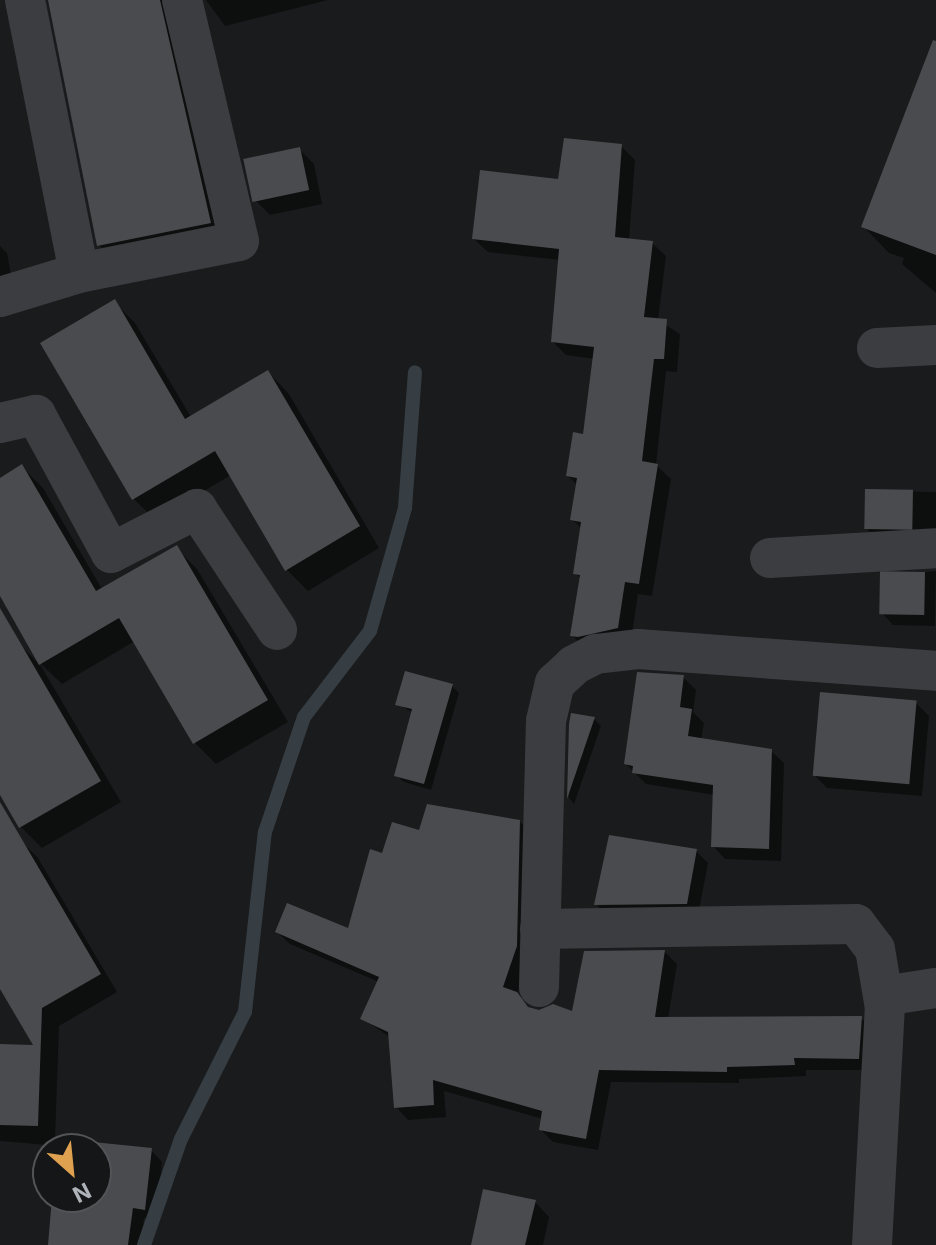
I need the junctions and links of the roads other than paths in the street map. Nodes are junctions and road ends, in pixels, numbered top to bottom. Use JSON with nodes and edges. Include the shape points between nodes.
{"nodes":[{"id":1,"x":25,"y":0,"type":"edge"},
{"id":2,"x":182,"y":0,"type":"edge"},
{"id":3,"x":79,"y":273,"type":"junction"},
{"id":4,"x":0,"y":297,"type":"edge"},
{"id":5,"x":936,"y":345,"type":"edge"},
{"id":6,"x":877,"y":348,"type":"dead end"},
{"id":7,"x":0,"y":423,"type":"edge"},
{"id":8,"x":936,"y":548,"type":"edge"},
{"id":9,"x":770,"y":558,"type":"dead end"},
{"id":10,"x":277,"y":630,"type":"dead end"},
{"id":11,"x":936,"y":671,"type":"edge"},
{"id":12,"x":540,"y":929,"type":"junction"},
{"id":13,"x":539,"y":987,"type":"dead end"},
{"id":14,"x":936,"y":988,"type":"edge"},
{"id":15,"x":885,"y":1008,"type":"junction"},
{"id":16,"x":872,"y":1245,"type":"edge"}],
"edges":[{"from":1,"to":3,"type":"street"},
{"from":2,"to":3,"type":"street","via":[[239,241]]},
{"from":3,"to":4,"type":"street"},
{"from":5,"to":6,"type":"street"},
{"from":7,"to":10,"type":"street","via":[[36,415],[111,553],[197,509]]},
{"from":8,"to":9,"type":"street"},
{"from":11,"to":12,"type":"street","via":[[638,649],[596,654],[574,665],[555,683],[546,721]]},
{"from":12,"to":13,"type":"street"},
{"from":12,"to":15,"type":"street","via":[[856,924],[875,949]]},
{"from":14,"to":15,"type":"street","via":[[890,995]]},
{"from":15,"to":16,"type":"street"}]}
